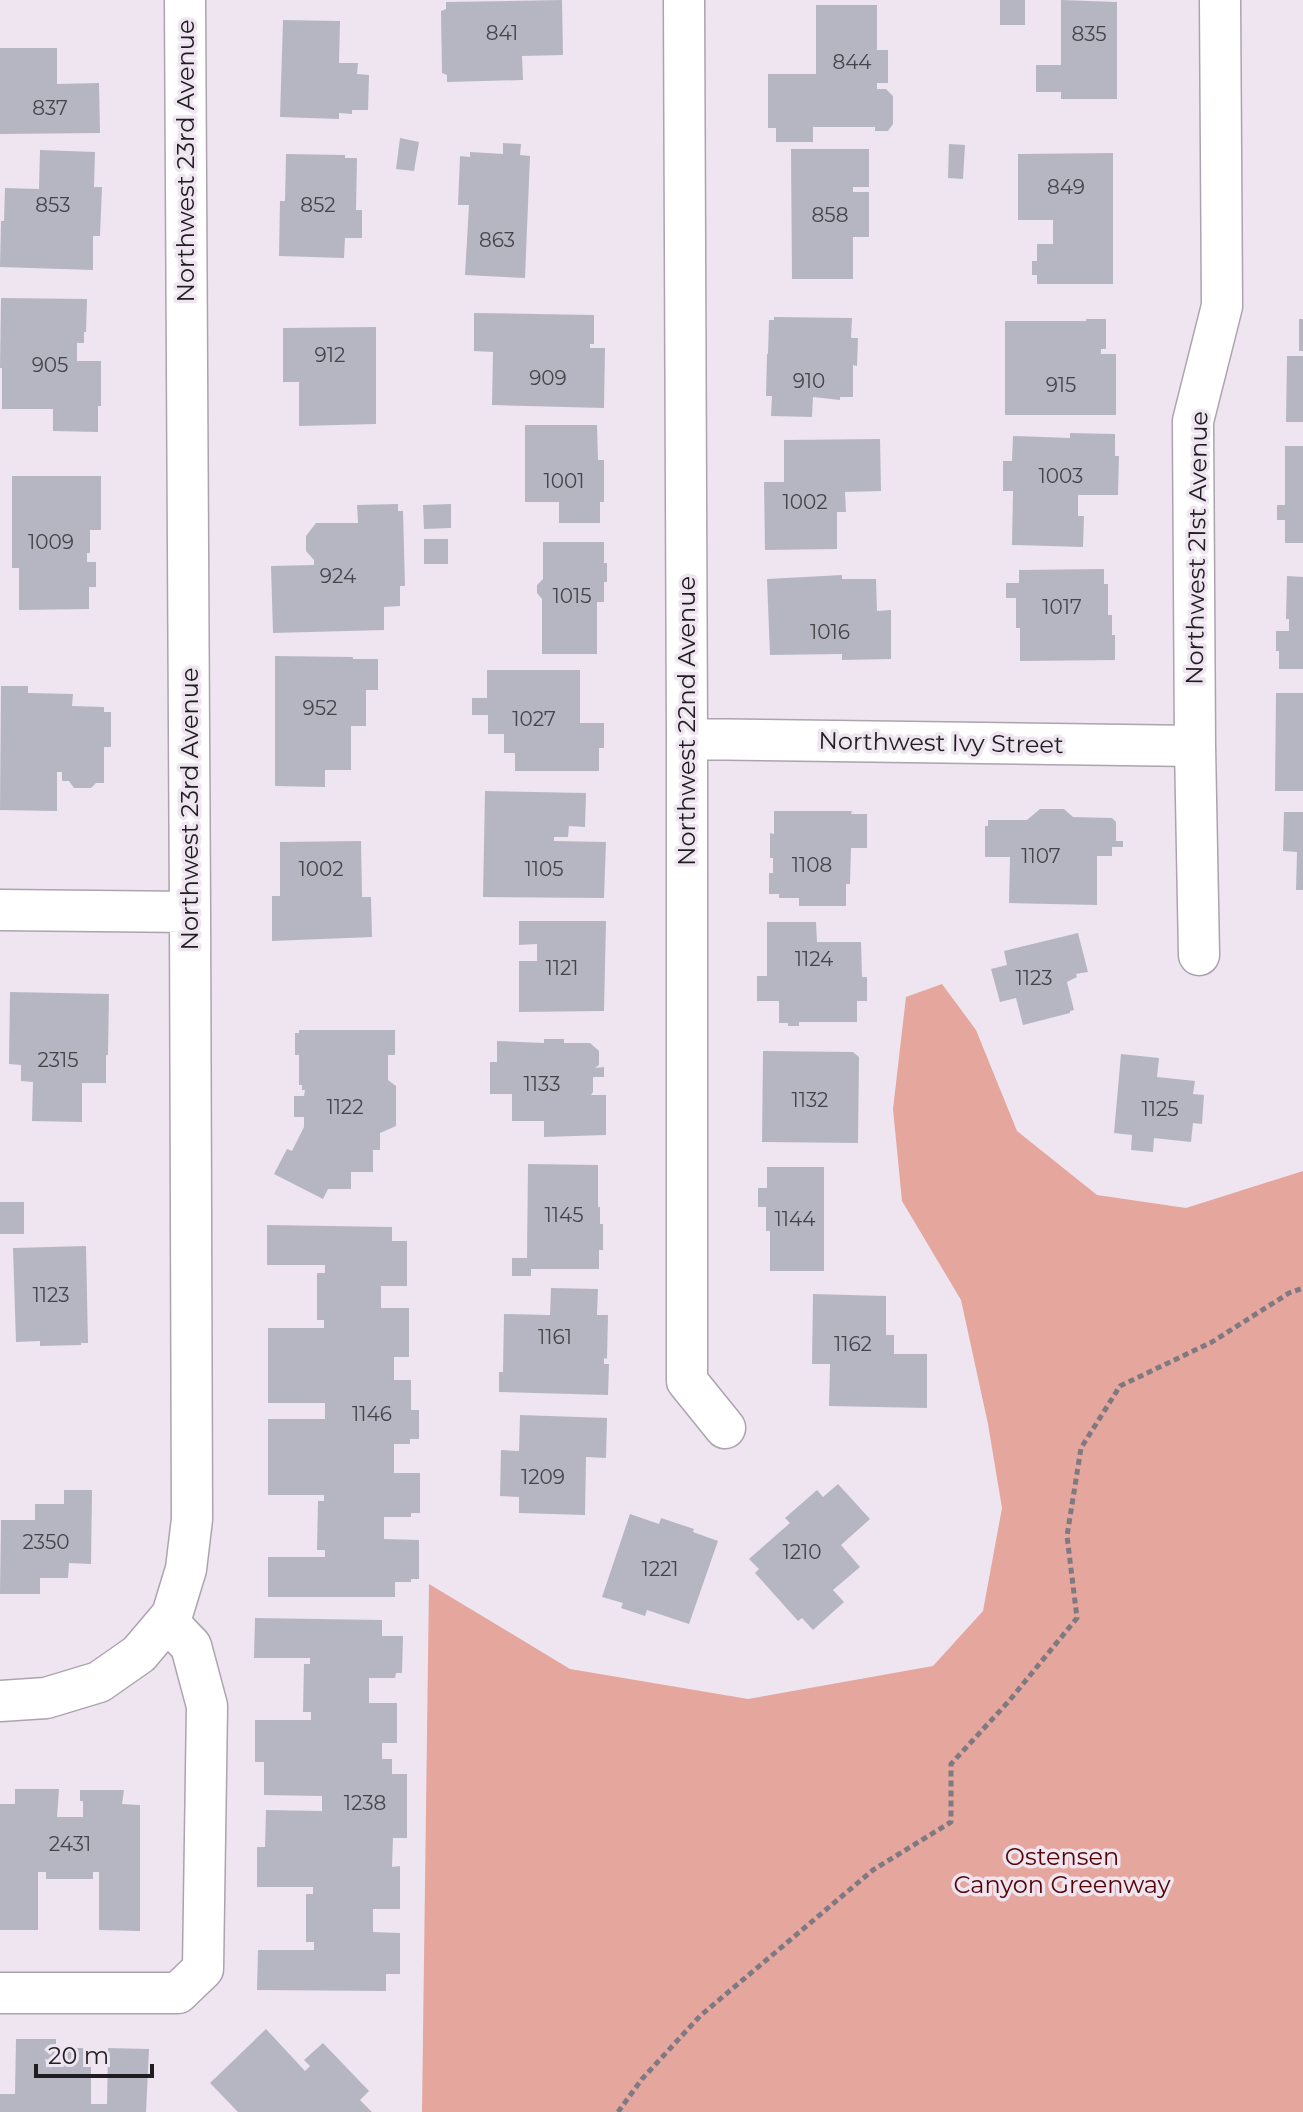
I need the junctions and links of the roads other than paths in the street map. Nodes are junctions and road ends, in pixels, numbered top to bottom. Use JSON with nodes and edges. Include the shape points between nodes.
{"nodes":[{"id":1,"x":185,"y":0,"type":"edge"},
{"id":2,"x":684,"y":0,"type":"edge"},
{"id":3,"x":1220,"y":0,"type":"edge"},
{"id":4,"x":687,"y":739,"type":"junction"},
{"id":5,"x":1195,"y":746,"type":"junction"},
{"id":6,"x":0,"y":910,"type":"edge"},
{"id":7,"x":190,"y":912,"type":"junction"},
{"id":8,"x":1199,"y":955,"type":"dead end"},
{"id":9,"x":725,"y":1428,"type":"dead end"},
{"id":10,"x":170,"y":1618,"type":"junction"},
{"id":11,"x":0,"y":1701,"type":"edge"},
{"id":12,"x":0,"y":1993,"type":"edge"}],
"edges":[{"from":1,"to":7,"type":"street","name":"Northwest 23rd Avenue"},
{"from":2,"to":4,"type":"street","name":"Northwest 22nd Avenue"},
{"from":3,"to":5,"type":"street","name":"Northwest 21st Avenue","via":[[1222,306],[1193,421]]},
{"from":4,"to":5,"type":"street","name":"Northwest Ivy Street"},
{"from":4,"to":9,"type":"street","name":"Northwest 22nd Avenue","via":[[687,1381]]},
{"from":5,"to":8,"type":"street","name":"Northwest 21st Avenue"},
{"from":6,"to":7,"type":"street"},
{"from":7,"to":10,"type":"street","name":"Northwest 23rd Avenue","via":[[192,1519],[186,1569]]},
{"from":10,"to":11,"type":"street","via":[[139,1654],[99,1682],[46,1698]]},
{"from":10,"to":12,"type":"street","via":[[191,1646],[207,1706],[203,1969],[178,1993]]}]}
